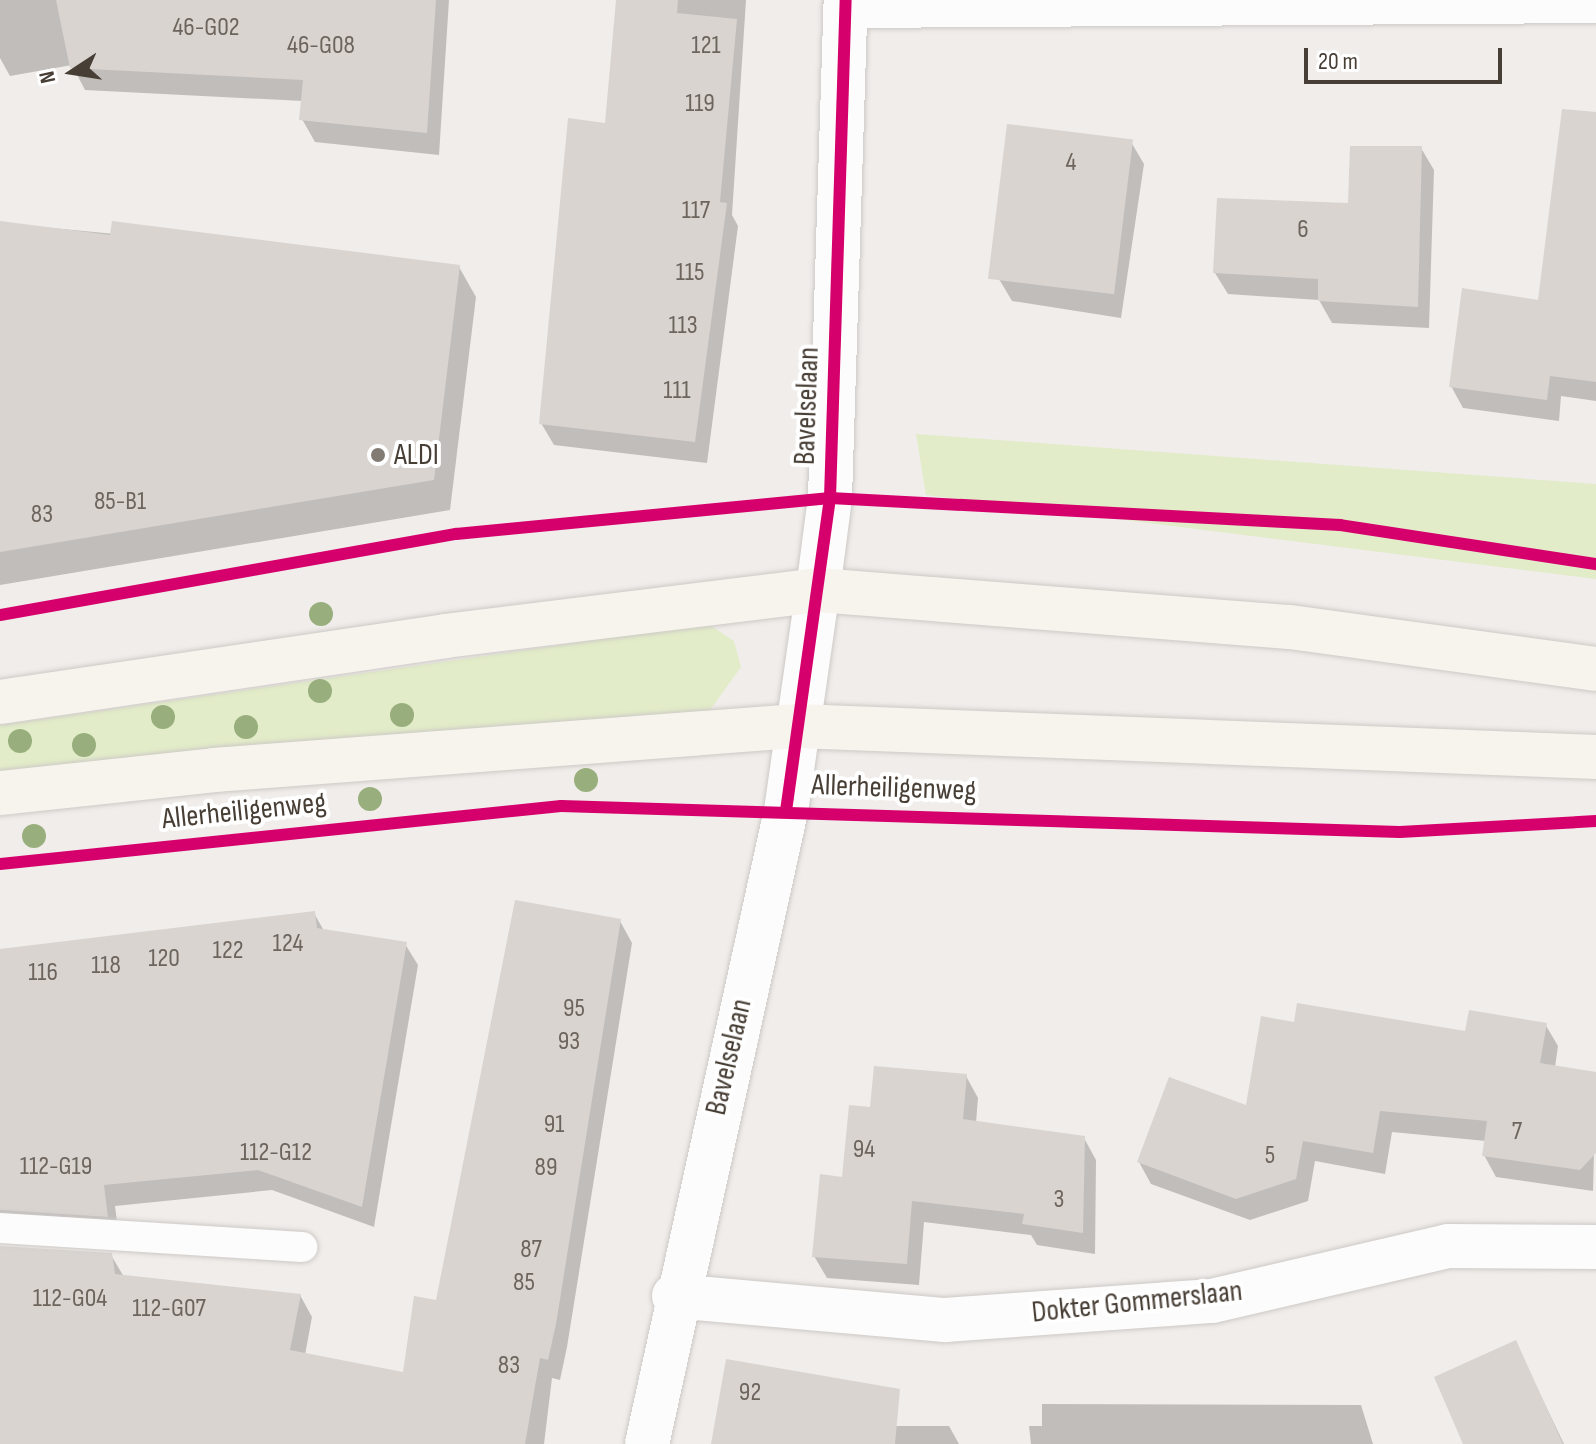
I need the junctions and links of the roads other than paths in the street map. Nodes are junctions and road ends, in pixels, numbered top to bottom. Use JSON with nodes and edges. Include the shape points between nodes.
{"nodes":[{"id":1,"x":1596,"y":1,"type":"edge"},
{"id":2,"x":846,"y":3,"type":"edge"},
{"id":3,"x":818,"y":590,"type":"junction"},
{"id":4,"x":1596,"y":669,"type":"edge"},
{"id":5,"x":0,"y":702,"type":"edge"},
{"id":6,"x":797,"y":726,"type":"junction"},
{"id":7,"x":1596,"y":757,"type":"edge"},
{"id":8,"x":0,"y":793,"type":"edge"},
{"id":9,"x":0,"y":1228,"type":"edge"},
{"id":10,"x":302,"y":1247,"type":"dead end"},
{"id":11,"x":1596,"y":1247,"type":"edge"},
{"id":12,"x":674,"y":1296,"type":"junction"},
{"id":13,"x":647,"y":1444,"type":"edge"}],
"edges":[{"from":1,"to":2,"type":"street"},
{"from":2,"to":3,"type":"street","name":"Bavelselaan","via":[[830,498]]},
{"from":3,"to":4,"type":"main road","via":[[1290,627]]},
{"from":3,"to":5,"type":"main road"},
{"from":3,"to":6,"type":"street","name":"Bavelselaan"},
{"from":6,"to":7,"type":"main road","name":"Allerheiligenweg"},
{"from":6,"to":8,"type":"main road","name":"Allerheiligenweg","via":[[214,770]]},
{"from":6,"to":12,"type":"street","name":"Bavelselaan","via":[[786,811]]},
{"from":9,"to":10,"type":"lane"},
{"from":11,"to":12,"type":"street","name":"Dokter Gommerslaan","via":[[1448,1246],[1212,1301],[945,1320]]},
{"from":12,"to":13,"type":"street","name":"Bavelselaan"}]}
